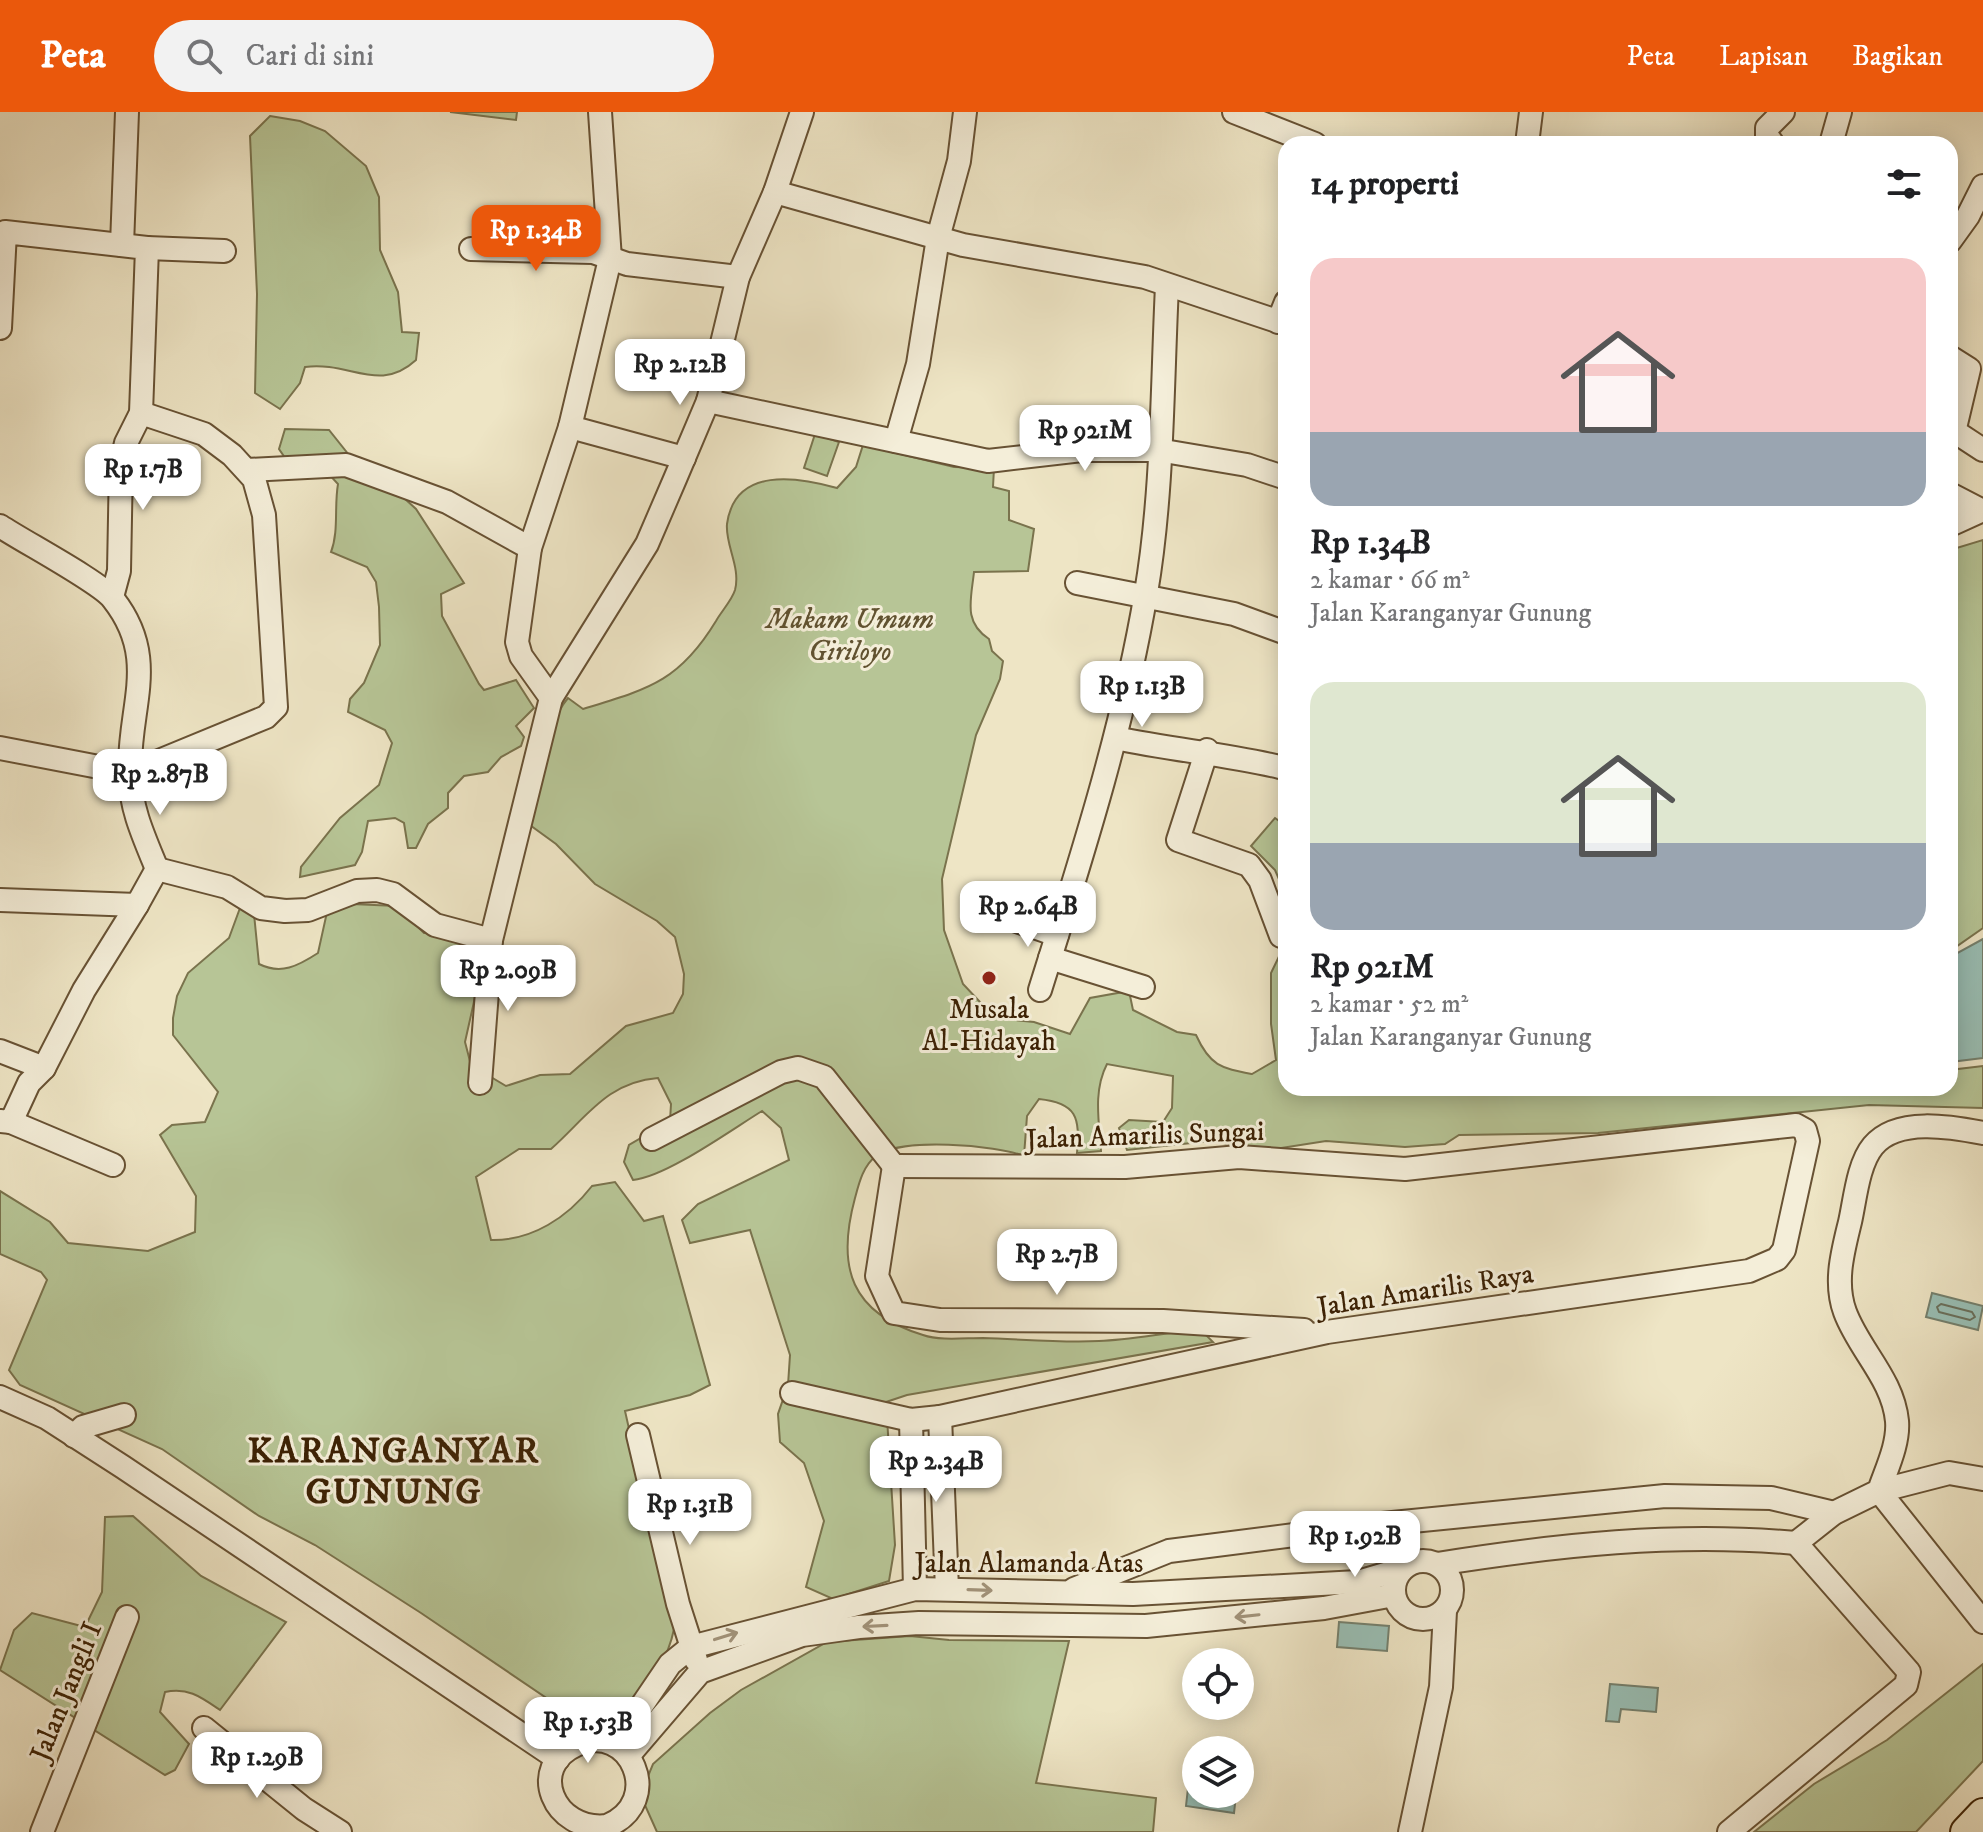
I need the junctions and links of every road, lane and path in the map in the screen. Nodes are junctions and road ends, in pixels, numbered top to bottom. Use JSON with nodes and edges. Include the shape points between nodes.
{"nodes":[{"id":1,"x":127,"y":112,"type":"edge"},
{"id":2,"x":600,"y":112,"type":"edge"},
{"id":3,"x":802,"y":112,"type":"edge"},
{"id":4,"x":965,"y":112,"type":"edge"},
{"id":5,"x":1531,"y":112,"type":"edge"},
{"id":6,"x":1783,"y":112,"type":"edge"},
{"id":7,"x":1840,"y":112,"type":"edge"},
{"id":8,"x":1232,"y":113,"type":"edge"},
{"id":9,"x":1294,"y":136,"type":"edge"},
{"id":10,"x":1528,"y":136,"type":"edge"},
{"id":11,"x":1767,"y":136,"type":"edge"},
{"id":12,"x":1833,"y":136,"type":"edge"},
{"id":13,"x":1983,"y":186,"type":"edge"},
{"id":14,"x":775,"y":192,"type":"junction"},
{"id":15,"x":1958,"y":230,"type":"edge"},
{"id":16,"x":938,"y":238,"type":"junction"},
{"id":17,"x":122,"y":245,"type":"junction"},
{"id":18,"x":147,"y":248,"type":"junction"},
{"id":19,"x":471,"y":249,"type":"dead end"},
{"id":20,"x":224,"y":251,"type":"dead end"},
{"id":21,"x":610,"y":259,"type":"junction"},
{"id":22,"x":738,"y":277,"type":"junction"},
{"id":23,"x":1167,"y":286,"type":"junction"},
{"id":24,"x":0,"y":314,"type":"edge"},
{"id":25,"x":1278,"y":315,"type":"edge"},
{"id":26,"x":0,"y":328,"type":"edge"},
{"id":27,"x":1958,"y":362,"type":"edge"},
{"id":28,"x":708,"y":401,"type":"junction"},
{"id":29,"x":141,"y":413,"type":"junction"},
{"id":30,"x":1958,"y":415,"type":"edge"},
{"id":31,"x":570,"y":427,"type":"junction"},
{"id":32,"x":1958,"y":434,"type":"edge"},
{"id":33,"x":896,"y":441,"type":"junction"},
{"id":34,"x":1158,"y":450,"type":"junction"},
{"id":35,"x":1983,"y":450,"type":"edge"},
{"id":36,"x":684,"y":458,"type":"junction"},
{"id":37,"x":247,"y":470,"type":"junction"},
{"id":38,"x":1278,"y":475,"type":"edge"},
{"id":39,"x":1958,"y":498,"type":"edge"},
{"id":40,"x":1981,"y":509,"type":"edge"},
{"id":41,"x":1958,"y":521,"type":"edge"},
{"id":42,"x":0,"y":526,"type":"edge"},
{"id":43,"x":530,"y":548,"type":"junction"},
{"id":44,"x":1077,"y":583,"type":"dead end"},
{"id":45,"x":1146,"y":595,"type":"junction"},
{"id":46,"x":112,"y":597,"type":"junction"},
{"id":47,"x":1278,"y":630,"type":"edge"},
{"id":48,"x":551,"y":698,"type":"junction"},
{"id":49,"x":1116,"y":738,"type":"junction"},
{"id":50,"x":0,"y":748,"type":"edge"},
{"id":51,"x":1207,"y":750,"type":"junction"},
{"id":52,"x":1278,"y":767,"type":"edge"},
{"id":53,"x":130,"y":773,"type":"junction"},
{"id":54,"x":157,"y":869,"type":"junction"},
{"id":55,"x":0,"y":900,"type":"edge"},
{"id":56,"x":137,"y":905,"type":"junction"},
{"id":57,"x":1014,"y":920,"type":"dead end"},
{"id":58,"x":1278,"y":928,"type":"edge"},
{"id":59,"x":1057,"y":935,"type":"junction"},
{"id":60,"x":491,"y":940,"type":"junction"},
{"id":61,"x":1050,"y":958,"type":"junction"},
{"id":62,"x":1143,"y":987,"type":"dead end"},
{"id":63,"x":1040,"y":990,"type":"dead end"},
{"id":64,"x":0,"y":1051,"type":"edge"},
{"id":65,"x":44,"y":1068,"type":"junction"},
{"id":66,"x":480,"y":1083,"type":"dead end"},
{"id":67,"x":6,"y":1122,"type":"edge"},
{"id":68,"x":1796,"y":1125,"type":"joint"},
{"id":69,"x":1983,"y":1133,"type":"edge"},
{"id":70,"x":652,"y":1139,"type":"dead end"},
{"id":71,"x":113,"y":1165,"type":"dead end"},
{"id":72,"x":894,"y":1166,"type":"junction"},
{"id":73,"x":1265,"y":1336,"type":"junction"},
{"id":74,"x":792,"y":1393,"type":"dead end"},
{"id":75,"x":0,"y":1397,"type":"edge"},
{"id":76,"x":124,"y":1415,"type":"dead end"},
{"id":77,"x":940,"y":1417,"type":"junction"},
{"id":78,"x":911,"y":1420,"type":"junction"},
{"id":79,"x":638,"y":1435,"type":"dead end"},
{"id":80,"x":74,"y":1436,"type":"junction"},
{"id":81,"x":1983,"y":1479,"type":"edge"},
{"id":82,"x":1879,"y":1491,"type":"junction"},
{"id":83,"x":944,"y":1506,"type":"junction"},
{"id":84,"x":913,"y":1508,"type":"junction"},
{"id":85,"x":1834,"y":1513,"type":"junction"},
{"id":86,"x":1796,"y":1543,"type":"junction"},
{"id":87,"x":1437,"y":1564,"type":"junction"},
{"id":88,"x":1402,"y":1569,"type":"junction"},
{"id":89,"x":915,"y":1589,"type":"junction"},
{"id":90,"x":947,"y":1589,"type":"junction"},
{"id":91,"x":1066,"y":1593,"type":"junction"},
{"id":92,"x":1394,"y":1595,"type":"junction"},
{"id":93,"x":1445,"y":1611,"type":"junction"},
{"id":94,"x":127,"y":1617,"type":"dead end"},
{"id":95,"x":1983,"y":1622,"type":"edge"},
{"id":96,"x":691,"y":1647,"type":"junction"},
{"id":97,"x":700,"y":1672,"type":"junction"},
{"id":98,"x":204,"y":1728,"type":"dead end"},
{"id":99,"x":621,"y":1750,"type":"junction"},
{"id":100,"x":558,"y":1759,"type":"junction"},
{"id":101,"x":304,"y":1809,"type":"junction"},
{"id":102,"x":1983,"y":1814,"type":"edge"},
{"id":103,"x":570,"y":1826,"type":"edge"},
{"id":104,"x":618,"y":1826,"type":"edge"},
{"id":105,"x":42,"y":1832,"type":"edge"},
{"id":106,"x":298,"y":1832,"type":"edge"},
{"id":107,"x":340,"y":1832,"type":"edge"},
{"id":108,"x":1410,"y":1832,"type":"edge"},
{"id":109,"x":1729,"y":1832,"type":"edge"},
{"id":110,"x":1966,"y":1832,"type":"edge"}],
"edges":[{"from":1,"to":17,"type":"street"},
{"from":2,"to":21,"type":"street"},
{"from":3,"to":14,"type":"street"},
{"from":4,"to":16,"type":"street","via":[[959,161]]},
{"from":5,"to":10,"type":"street"},
{"from":6,"to":11,"type":"street","via":[[1767,128]]},
{"from":7,"to":12,"type":"street"},
{"from":8,"to":9,"type":"street"},
{"from":13,"to":15,"type":"street"},
{"from":14,"to":16,"type":"street"},
{"from":14,"to":22,"type":"street"},
{"from":16,"to":23,"type":"street","via":[[1131,274]]},
{"from":16,"to":33,"type":"street","via":[[918,364]]},
{"from":17,"to":18,"type":"street"},
{"from":17,"to":24,"type":"street","via":[[5,232]]},
{"from":18,"to":20,"type":"street"},
{"from":18,"to":29,"type":"street"},
{"from":19,"to":21,"type":"street","via":[[593,252]]},
{"from":21,"to":22,"type":"street"},
{"from":21,"to":31,"type":"street"},
{"from":22,"to":28,"type":"street"},
{"from":23,"to":25,"type":"street"},
{"from":23,"to":34,"type":"street"},
{"from":24,"to":26,"type":"street"},
{"from":27,"to":30,"type":"street","via":[[1969,369]]},
{"from":28,"to":33,"type":"street"},
{"from":28,"to":36,"type":"street"},
{"from":29,"to":37,"type":"street","via":[[204,434]]},
{"from":29,"to":46,"type":"street","via":[[121,464],[119,571]]},
{"from":31,"to":36,"type":"street"},
{"from":31,"to":43,"type":"street"},
{"from":32,"to":35,"type":"street"},
{"from":33,"to":34,"type":"street","via":[[988,461],[1082,450]]},
{"from":34,"to":38,"type":"street"},
{"from":34,"to":45,"type":"street"},
{"from":36,"to":48,"type":"street","via":[[647,544]]},
{"from":37,"to":43,"type":"street","via":[[346,465],[447,502]]},
{"from":37,"to":53,"type":"street","via":[[262,495],[276,707],[266,717]]},
{"from":39,"to":40,"type":"street"},
{"from":40,"to":41,"type":"street"},
{"from":42,"to":46,"type":"street"},
{"from":43,"to":48,"type":"street","via":[[518,651]]},
{"from":44,"to":45,"type":"street"},
{"from":45,"to":47,"type":"street","via":[[1234,614]]},
{"from":45,"to":49,"type":"street"},
{"from":46,"to":53,"type":"street","via":[[140,652]]},
{"from":48,"to":60,"type":"street"},
{"from":49,"to":51,"type":"street"},
{"from":49,"to":59,"type":"street"},
{"from":50,"to":53,"type":"street"},
{"from":51,"to":52,"type":"street"},
{"from":51,"to":58,"type":"street","via":[[1178,840],[1249,865]]},
{"from":53,"to":54,"type":"street","via":[[133,813]]},
{"from":54,"to":56,"type":"street"},
{"from":54,"to":60,"type":"street","via":[[227,887],[261,908],[285,911],[308,910],[357,891],[377,890],[393,894],[435,925]]},
{"from":55,"to":56,"type":"street"},
{"from":56,"to":65,"type":"street"},
{"from":57,"to":59,"type":"street"},
{"from":59,"to":61,"type":"street"},
{"from":60,"to":66,"type":"street"},
{"from":61,"to":62,"type":"street"},
{"from":61,"to":63,"type":"street"},
{"from":64,"to":65,"type":"street"},
{"from":65,"to":67,"type":"street"},
{"from":67,"to":71,"type":"street"},
{"from":68,"to":72,"type":"street","name":"Jalan Amarilis Sungai","via":[[1405,1169],[1239,1157],[1125,1167]]},
{"from":68,"to":73,"type":"street","name":"Jalan Amarilis Raya","via":[[1805,1130],[1808,1141],[1784,1250],[1758,1268],[1327,1332]]},
{"from":69,"to":82,"type":"street","via":[[1952,1127],[1904,1128],[1872,1147],[1865,1162],[1839,1282],[1853,1330],[1885,1381],[1897,1419]]},
{"from":70,"to":72,"type":"street","via":[[798,1068],[824,1077]]},
{"from":72,"to":73,"type":"street","name":"Jalan Amarilis Raya","via":[[877,1276],[894,1313],[940,1320],[1163,1321]]},
{"from":73,"to":77,"type":"street"},
{"from":74,"to":78,"type":"street"},
{"from":75,"to":80,"type":"street"},
{"from":76,"to":80,"type":"street","via":[[83,1427]]},
{"from":77,"to":78,"type":"street"},
{"from":77,"to":83,"type":"street"},
{"from":78,"to":84,"type":"street"},
{"from":79,"to":96,"type":"street"},
{"from":80,"to":100,"type":"street"},
{"from":81,"to":82,"type":"street","via":[[1949,1473]]},
{"from":82,"to":85,"type":"street"},
{"from":82,"to":95,"type":"street"},
{"from":83,"to":84,"type":"street"},
{"from":83,"to":90,"type":"street"},
{"from":84,"to":89,"type":"street"},
{"from":85,"to":86,"type":"street"},
{"from":85,"to":91,"type":"street","via":[[1771,1498],[1678,1496],[1372,1525],[1169,1551]]},
{"from":86,"to":87,"type":"street","via":[[1727,1537],[1609,1541]]},
{"from":86,"to":109,"type":"street","via":[[1909,1672],[1909,1679]]},
{"from":87,"to":88,"type":"street","via":[[1419,1561]]},
{"from":87,"to":93,"type":"street","via":[[1453,1585]]},
{"from":88,"to":91,"type":"street","name":"Jalan Alamanda Atas","via":[[1358,1582],[1308,1586]]},
{"from":88,"to":92,"type":"street"},
{"from":89,"to":90,"type":"street","name":"Jalan Alamanda Atas"},
{"from":96,"to":89,"type":"street","name":"Jalan Alamanda Atas","one_way":true},
{"from":90,"to":91,"type":"street","name":"Jalan Alamanda Atas","one_way":true},
{"from":92,"to":93,"type":"street","via":[[1410,1617],[1428,1619]]},
{"from":92,"to":97,"type":"street","one_way":true,"via":[[1324,1608],[1146,1626],[859,1627],[802,1635]]},
{"from":93,"to":108,"type":"street","via":[[1441,1687]]},
{"from":94,"to":105,"type":"street","name":"Jalan Jangli I"},
{"from":96,"to":97,"type":"street"},
{"from":96,"to":99,"type":"street","name":"Jalan Alamanda Atas","via":[[670,1664]]},
{"from":97,"to":99,"type":"street"},
{"from":98,"to":101,"type":"street"},
{"from":99,"to":100,"type":"street","via":[[590,1741]]},
{"from":99,"to":104,"type":"street","via":[[636,1770],[639,1786],[635,1803]]},
{"from":100,"to":103,"type":"street","via":[[552,1772],[553,1800]]},
{"from":101,"to":106,"type":"street"},
{"from":101,"to":107,"type":"street"},
{"from":102,"to":110,"type":"highway"},
{"from":103,"to":104,"type":"street"}]}
